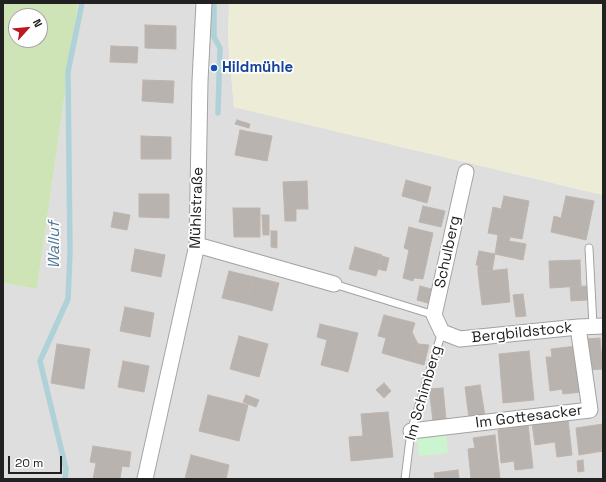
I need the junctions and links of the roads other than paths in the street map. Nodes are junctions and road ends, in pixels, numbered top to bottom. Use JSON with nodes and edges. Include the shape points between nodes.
{"nodes":[{"id":1,"x":204,"y":3,"type":"edge"},
{"id":2,"x":466,"y":172,"type":"dead end"},
{"id":3,"x":197,"y":245,"type":"junction"},
{"id":4,"x":589,"y":248,"type":"dead end"},
{"id":5,"x":334,"y":284,"type":"joint"},
{"id":6,"x":434,"y":315,"type":"junction"},
{"id":7,"x":591,"y":327,"type":"edge"},
{"id":8,"x":442,"y":332,"type":"junction"},
{"id":9,"x":411,"y":431,"type":"junction"},
{"id":10,"x":145,"y":479,"type":"edge"},
{"id":11,"x":405,"y":479,"type":"edge"}],
"edges":[{"from":1,"to":3,"type":"street","name":"Mühlstraße"},
{"from":2,"to":6,"type":"street","name":"Schulberg"},
{"from":3,"to":5,"type":"street"},
{"from":3,"to":10,"type":"street","name":"Mühlstraße"},
{"from":4,"to":7,"type":"lane"},
{"from":5,"to":6,"type":"lane"},
{"from":6,"to":8,"type":"street"},
{"from":7,"to":8,"type":"street","name":"Bergbildstock","via":[[460,339]]},
{"from":7,"to":9,"type":"street","name":"Im Gottesacker","via":[[590,410]]},
{"from":8,"to":9,"type":"lane","name":"Im Schimberg"},
{"from":9,"to":11,"type":"lane","name":"Im Schimberg"}]}
